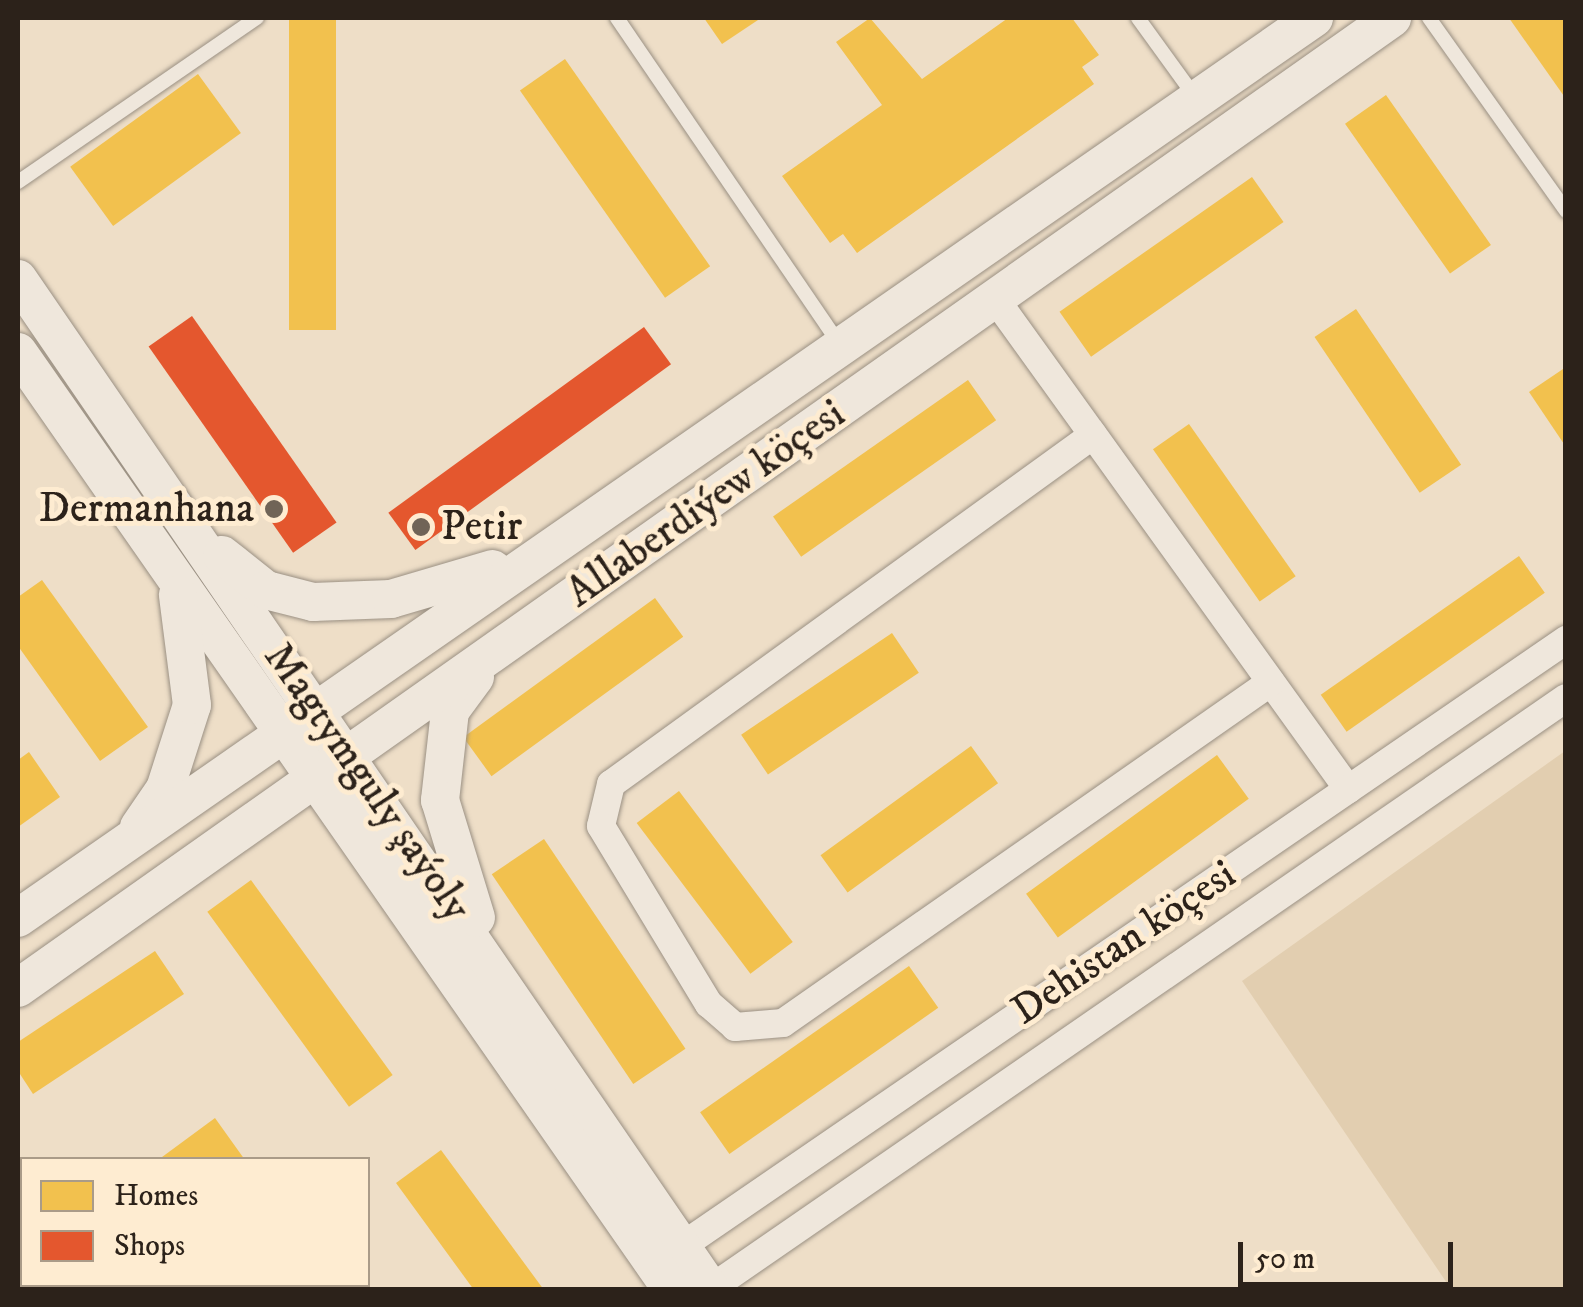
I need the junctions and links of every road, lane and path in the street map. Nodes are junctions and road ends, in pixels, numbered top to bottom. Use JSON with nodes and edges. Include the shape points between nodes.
{"nodes":[{"id":1,"x":257,"y":18,"type":"edge"},
{"id":2,"x":617,"y":18,"type":"edge"},
{"id":3,"x":1138,"y":18,"type":"edge"},
{"id":4,"x":1314,"y":18,"type":"edge"},
{"id":5,"x":1392,"y":18,"type":"edge"},
{"id":6,"x":1429,"y":18,"type":"edge"},
{"id":7,"x":1198,"y":100,"type":"junction"},
{"id":8,"x":18,"y":182,"type":"edge"},
{"id":9,"x":1566,"y":211,"type":"edge"},
{"id":10,"x":18,"y":279,"type":"edge"},
{"id":11,"x":996,"y":300,"type":"junction"},
{"id":12,"x":837,"y":341,"type":"junction"},
{"id":13,"x":18,"y":352,"type":"edge"},
{"id":14,"x":1094,"y":435,"type":"junction"},
{"id":15,"x":174,"y":513,"type":"junction"},
{"id":16,"x":588,"y":518,"type":"junction"},
{"id":17,"x":171,"y":574,"type":"junction"},
{"id":18,"x":1566,"y":640,"type":"edge"},
{"id":19,"x":492,"y":656,"type":"junction"},
{"id":20,"x":1271,"y":682,"type":"junction"},
{"id":21,"x":1566,"y":698,"type":"edge"},
{"id":22,"x":320,"y":709,"type":"junction"},
{"id":23,"x":282,"y":735,"type":"junction"},
{"id":24,"x":350,"y":756,"type":"junction"},
{"id":25,"x":317,"y":781,"type":"junction"},
{"id":26,"x":1348,"y":789,"type":"junction"},
{"id":27,"x":129,"y":840,"type":"junction"},
{"id":28,"x":18,"y":918,"type":"edge"},
{"id":29,"x":18,"y":988,"type":"edge"},
{"id":30,"x":509,"y":988,"type":"junction"},
{"id":31,"x":682,"y":1246,"type":"junction"},
{"id":32,"x":711,"y":1289,"type":"edge"},
{"id":33,"x":672,"y":1290,"type":"edge"}],
"edges":[{"from":1,"to":8,"type":"lane"},
{"from":2,"to":12,"type":"lane"},
{"from":3,"to":7,"type":"lane"},
{"from":4,"to":7,"type":"street","name":"Allaberdiýew köçesi"},
{"from":5,"to":11,"type":"street","name":"Allaberdiýew köçesi"},
{"from":6,"to":9,"type":"lane"},
{"from":7,"to":12,"type":"street","name":"Allaberdiýew köçesi"},
{"from":10,"to":15,"type":"street","name":"Magtymguly şaýoly"},
{"from":11,"to":14,"type":"street"},
{"from":11,"to":19,"type":"street","name":"Allaberdiýew köçesi"},
{"from":12,"to":16,"type":"street","name":"Allaberdiýew köçesi"},
{"from":13,"to":17,"type":"street","name":"Magtymguly şaýoly"},
{"from":14,"to":20,"type":"street"},
{"from":14,"to":20,"type":"street","via":[[611,784],[600,826],[709,1004],[734,1028],[783,1023]]},
{"from":15,"to":16,"type":"street","via":[[266,590],[312,602],[391,599],[472,580]]},
{"from":15,"to":22,"type":"street","name":"Magtymguly şaýoly"},
{"from":16,"to":22,"type":"street","name":"Allaberdiýew köçesi"},
{"from":17,"to":23,"type":"street","name":"Magtymguly şaýoly"},
{"from":17,"to":27,"type":"street","via":[[192,705],[164,790]]},
{"from":18,"to":26,"type":"street","name":"Dehistan köçesi"},
{"from":19,"to":24,"type":"street","name":"Allaberdiýew köçesi"},
{"from":19,"to":30,"type":"street","via":[[450,711],[440,800],[483,939]]},
{"from":20,"to":26,"type":"street"},
{"from":21,"to":32,"type":"street","name":"Dehistan köçesi"},
{"from":22,"to":23,"type":"street","name":"Allaberdiýew köçesi"},
{"from":22,"to":24,"type":"street","name":"Magtymguly şaýoly"},
{"from":23,"to":25,"type":"street","name":"Magtymguly şaýoly"},
{"from":23,"to":27,"type":"street","name":"Allaberdiýew köçesi"},
{"from":24,"to":25,"type":"street","name":"Allaberdiýew köçesi"},
{"from":24,"to":30,"type":"street","name":"Magtymguly şaýoly"},
{"from":25,"to":29,"type":"street","name":"Allaberdiýew köçesi"},
{"from":25,"to":33,"type":"street","name":"Magtymguly şaýoly"},
{"from":26,"to":31,"type":"street","name":"Dehistan köçesi"},
{"from":27,"to":28,"type":"street","name":"Allaberdiýew köçesi"},
{"from":30,"to":31,"type":"street","name":"Magtymguly şaýoly"},
{"from":31,"to":32,"type":"street","name":"Magtymguly şaýoly"}]}
